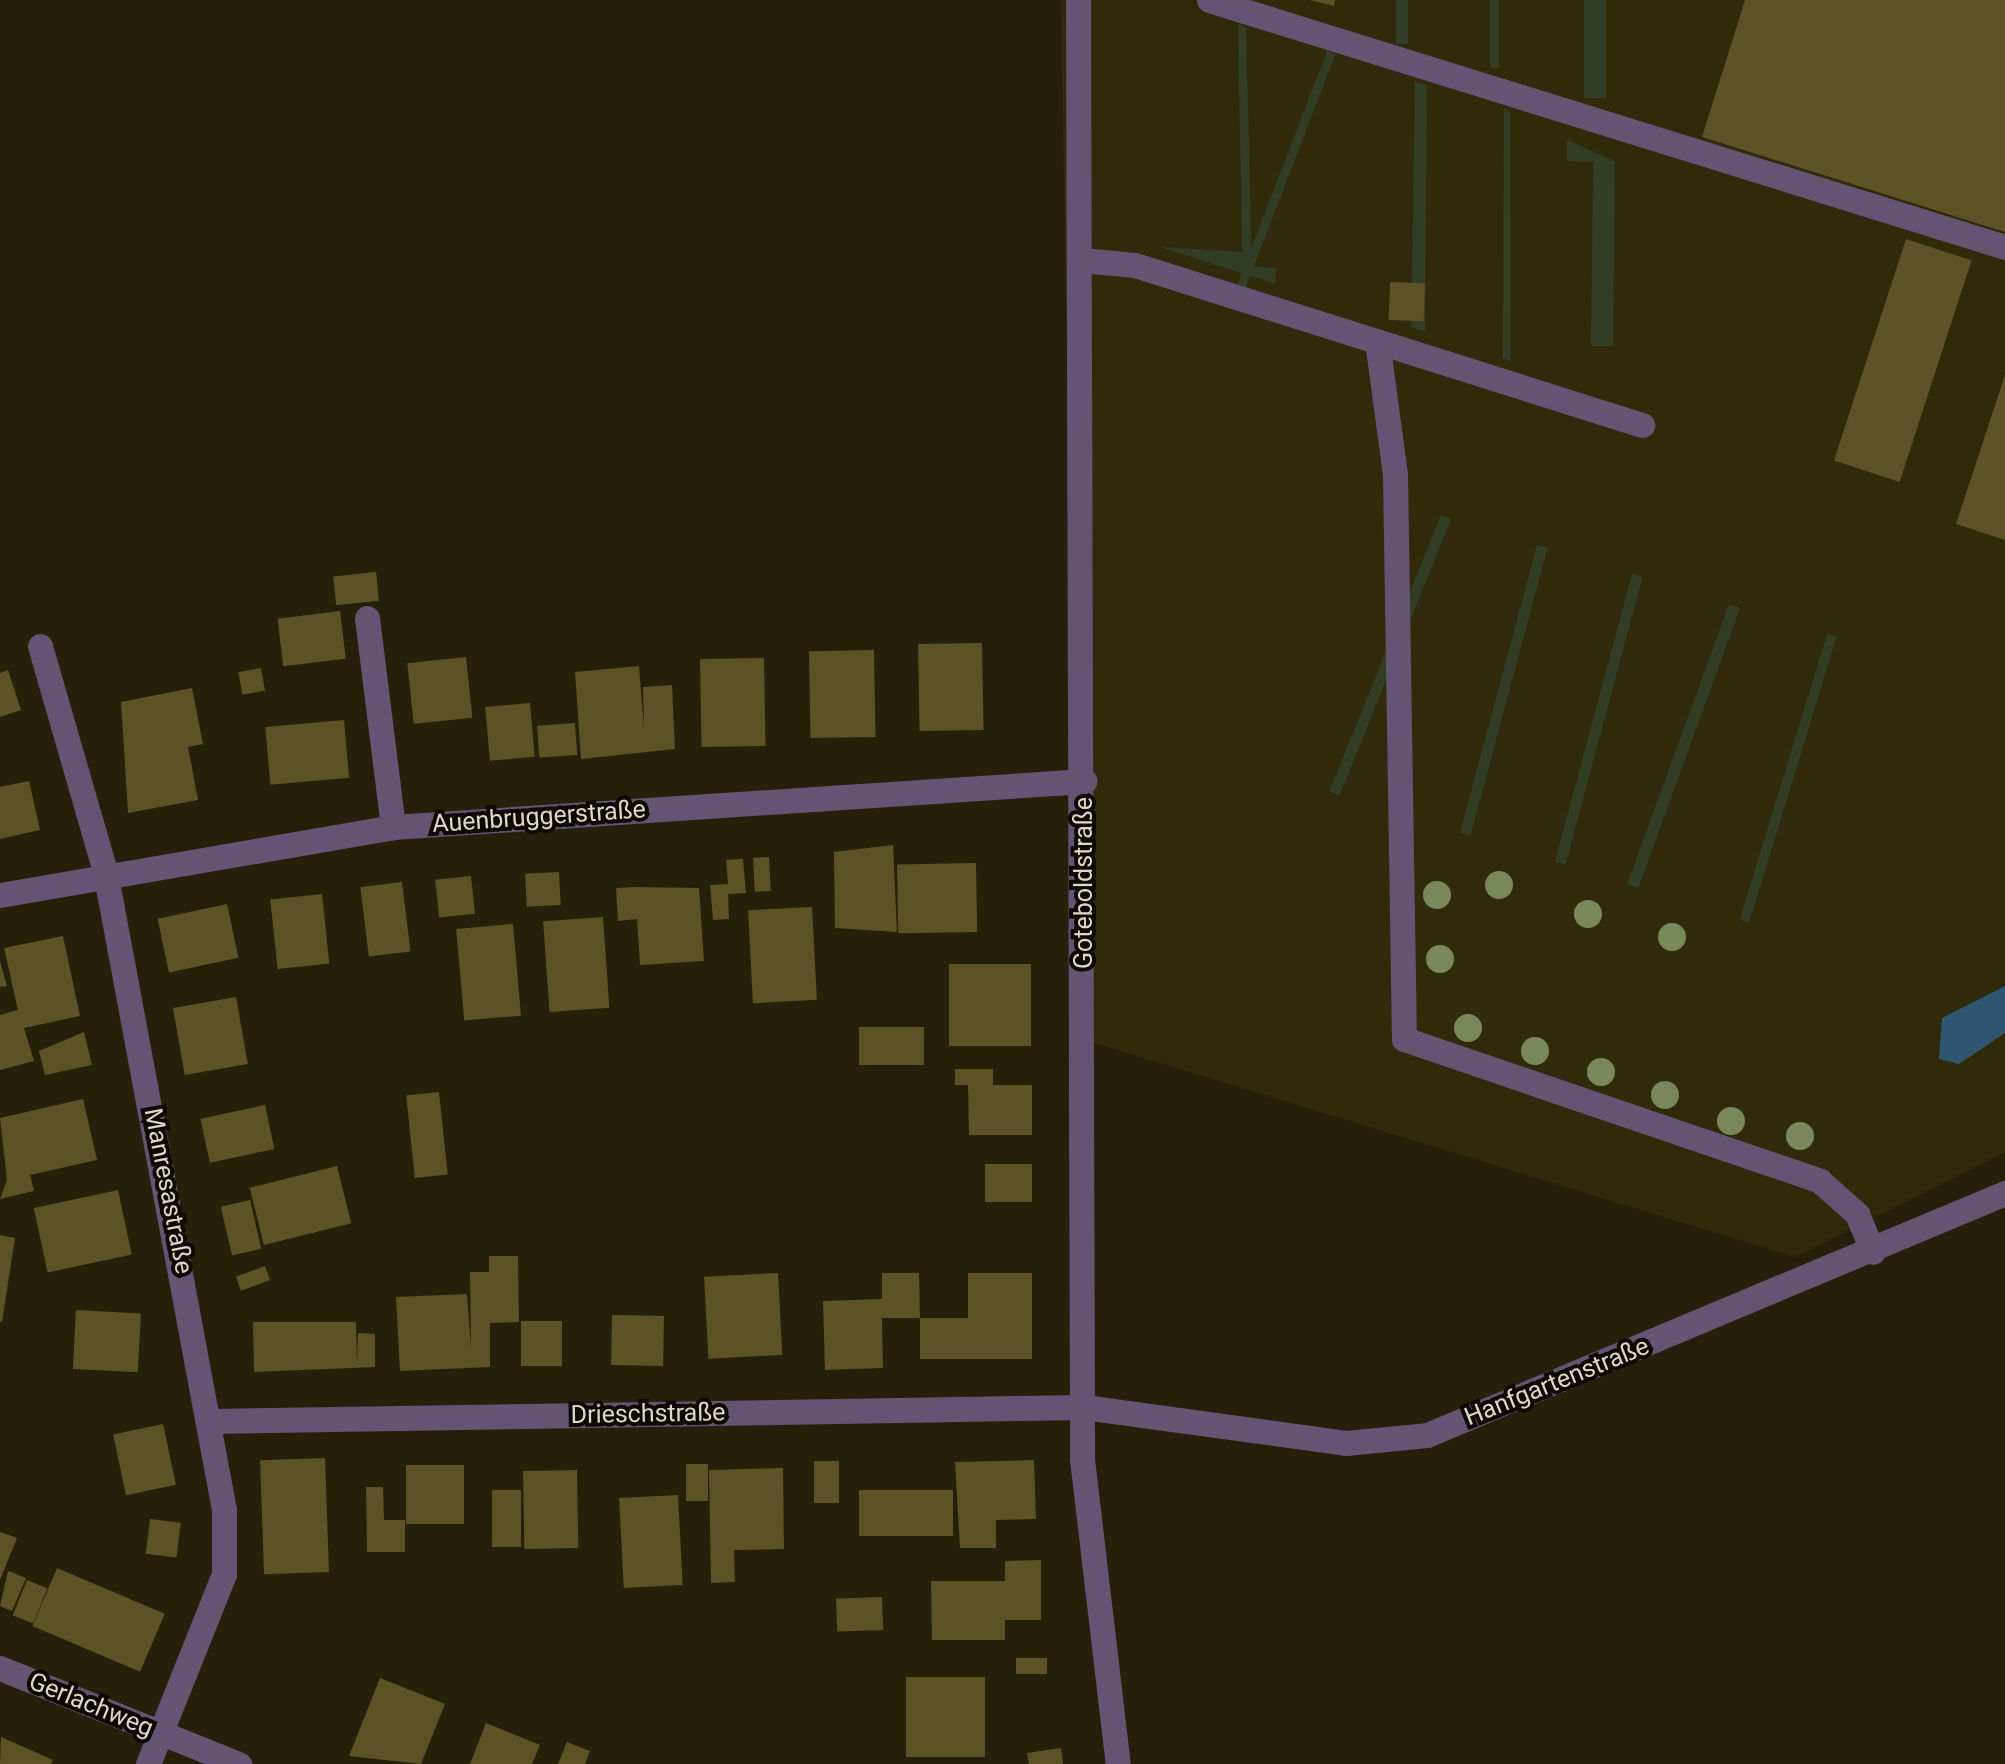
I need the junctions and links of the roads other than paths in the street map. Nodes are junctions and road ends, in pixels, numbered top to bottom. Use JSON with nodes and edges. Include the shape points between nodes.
{"nodes":[{"id":1,"x":1078,"y":0,"type":"edge"},
{"id":2,"x":1208,"y":0,"type":"edge"},
{"id":3,"x":2005,"y":246,"type":"edge"},
{"id":4,"x":1082,"y":260,"type":"junction"},
{"id":5,"x":1377,"y":341,"type":"junction"},
{"id":6,"x":1642,"y":425,"type":"dead end"},
{"id":7,"x":367,"y":618,"type":"dead end"},
{"id":8,"x":40,"y":646,"type":"dead end"},
{"id":9,"x":1084,"y":781,"type":"junction"},
{"id":10,"x":394,"y":827,"type":"junction"},
{"id":11,"x":106,"y":871,"type":"junction"},
{"id":12,"x":0,"y":895,"type":"edge"},
{"id":13,"x":2005,"y":1193,"type":"edge"},
{"id":14,"x":1874,"y":1252,"type":"junction"},
{"id":15,"x":1084,"y":1407,"type":"junction"},
{"id":16,"x":213,"y":1422,"type":"junction"},
{"id":17,"x":0,"y":1668,"type":"edge"},
{"id":18,"x":161,"y":1734,"type":"junction"},
{"id":19,"x":148,"y":1764,"type":"edge"},
{"id":20,"x":239,"y":1764,"type":"edge"},
{"id":21,"x":1118,"y":1764,"type":"edge"}],
"edges":[{"from":1,"to":4,"type":"street","name":"Goteboldstraße"},
{"from":2,"to":3,"type":"street"},
{"from":4,"to":5,"type":"street","via":[[1134,265]]},
{"from":4,"to":9,"type":"street","name":"Goteboldstraße"},
{"from":5,"to":6,"type":"street"},
{"from":5,"to":14,"type":"street","via":[[1395,475],[1404,1040],[1820,1181],[1857,1214]]},
{"from":7,"to":10,"type":"street"},
{"from":8,"to":11,"type":"street","name":"Manresastraße"},
{"from":9,"to":10,"type":"street","name":"Auenbruggerstraße"},
{"from":9,"to":15,"type":"street","name":"Goteboldstraße"},
{"from":10,"to":11,"type":"street","name":"Auenbruggerstraße"},
{"from":11,"to":12,"type":"street","name":"Auenbruggerstraße"},
{"from":11,"to":16,"type":"street","name":"Manresastraße"},
{"from":13,"to":14,"type":"street","name":"Hanfgartenstraße"},
{"from":14,"to":15,"type":"street","name":"Hanfgartenstraße","via":[[1427,1435],[1346,1443]]},
{"from":15,"to":16,"type":"street","name":"Drieschstraße"},
{"from":15,"to":21,"type":"street","name":"Goteboldstraße","via":[[1098,1637]]},
{"from":16,"to":18,"type":"street","name":"Manresastraße","via":[[224,1574]]},
{"from":17,"to":18,"type":"street","name":"Gerlachweg"},
{"from":18,"to":19,"type":"street","name":"Manresastraße"},
{"from":18,"to":20,"type":"street","name":"Gerlachweg"}]}
